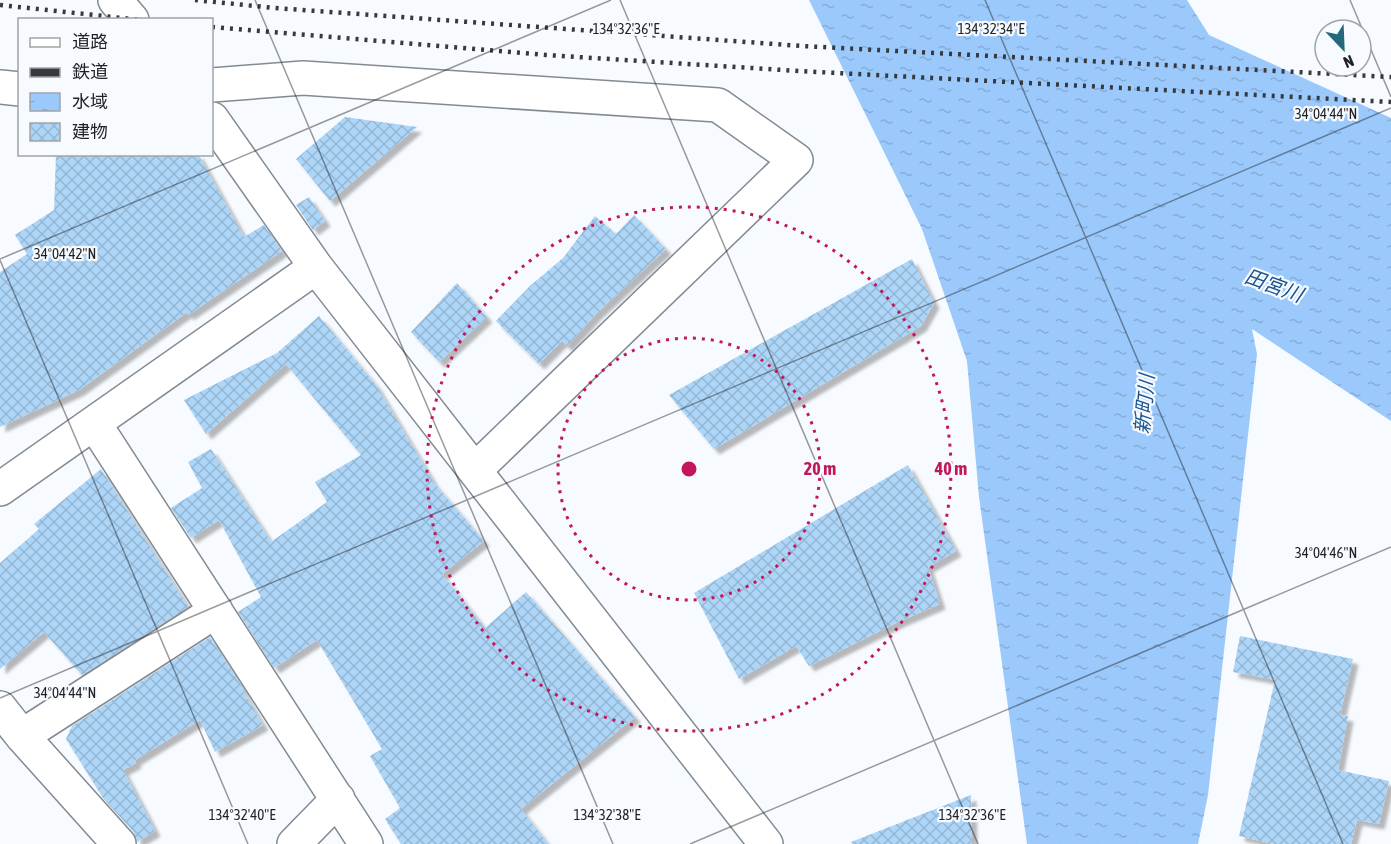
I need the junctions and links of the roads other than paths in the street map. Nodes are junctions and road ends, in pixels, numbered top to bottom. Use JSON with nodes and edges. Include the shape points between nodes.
{"nodes":[{"id":1,"x":115,"y":0,"type":"edge"},
{"id":2,"x":130,"y":18,"type":"edge"},
{"id":3,"x":213,"y":85,"type":"edge"},
{"id":4,"x":0,"y":87,"type":"edge"},
{"id":5,"x":18,"y":89,"type":"edge"},
{"id":6,"x":213,"y":119,"type":"edge"},
{"id":7,"x":316,"y":267,"type":"junction"},
{"id":8,"x":94,"y":423,"type":"junction"},
{"id":9,"x":475,"y":471,"type":"junction"},
{"id":10,"x":0,"y":489,"type":"edge"},
{"id":11,"x":216,"y":611,"type":"junction"},
{"id":12,"x":0,"y":708,"type":"edge"},
{"id":13,"x":22,"y":736,"type":"junction"},
{"id":14,"x":338,"y":799,"type":"junction"},
{"id":15,"x":756,"y":841,"type":"edge"},
{"id":16,"x":119,"y":844,"type":"edge"},
{"id":17,"x":294,"y":844,"type":"edge"},
{"id":18,"x":366,"y":844,"type":"edge"}],
"edges":[{"from":1,"to":2,"type":"street"},
{"from":3,"to":9,"type":"street","via":[[303,78],[718,105],[796,160]]},
{"from":4,"to":5,"type":"street"},
{"from":6,"to":7,"type":"street"},
{"from":7,"to":8,"type":"street"},
{"from":7,"to":9,"type":"street"},
{"from":8,"to":10,"type":"street"},
{"from":8,"to":11,"type":"street"},
{"from":9,"to":15,"type":"street"},
{"from":11,"to":13,"type":"street"},
{"from":11,"to":14,"type":"street"},
{"from":12,"to":13,"type":"street"},
{"from":13,"to":16,"type":"street"},
{"from":14,"to":17,"type":"street"},
{"from":14,"to":18,"type":"street"}]}
